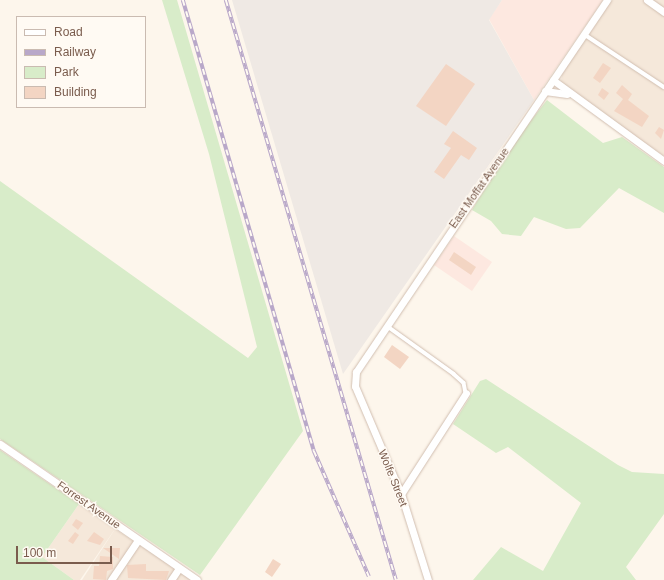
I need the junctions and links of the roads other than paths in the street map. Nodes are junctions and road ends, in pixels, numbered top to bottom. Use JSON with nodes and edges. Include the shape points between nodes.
{"nodes":[{"id":1,"x":607,"y":0,"type":"edge"},
{"id":2,"x":647,"y":0,"type":"edge"},
{"id":3,"x":664,"y":12,"type":"edge"},
{"id":4,"x":584,"y":34,"type":"junction"},
{"id":5,"x":552,"y":80,"type":"junction"},
{"id":6,"x":664,"y":87,"type":"edge"},
{"id":7,"x":545,"y":91,"type":"junction"},
{"id":8,"x":567,"y":94,"type":"junction"},
{"id":9,"x":664,"y":160,"type":"edge"},
{"id":10,"x":385,"y":324,"type":"junction"},
{"id":11,"x":355,"y":378,"type":"joint"},
{"id":12,"x":466,"y":393,"type":"joint"},
{"id":13,"x":0,"y":444,"type":"edge"},
{"id":14,"x":401,"y":494,"type":"junction"},
{"id":15,"x":138,"y":540,"type":"junction"},
{"id":16,"x":179,"y":568,"type":"junction"},
{"id":17,"x":111,"y":580,"type":"edge"},
{"id":18,"x":171,"y":580,"type":"edge"},
{"id":19,"x":197,"y":580,"type":"edge"},
{"id":20,"x":428,"y":580,"type":"edge"}],
"edges":[{"from":1,"to":4,"type":"street","name":"East Moffat Avenue"},
{"from":2,"to":3,"type":"street"},
{"from":4,"to":5,"type":"street","name":"East Moffat Avenue"},
{"from":4,"to":6,"type":"lane"},
{"from":5,"to":7,"type":"street","name":"East Moffat Avenue"},
{"from":5,"to":8,"type":"street"},
{"from":7,"to":8,"type":"street"},
{"from":7,"to":10,"type":"street","name":"East Moffat Avenue"},
{"from":8,"to":9,"type":"street"},
{"from":10,"to":11,"type":"street","name":"East Moffat Avenue","via":[[359,364]]},
{"from":10,"to":12,"type":"lane","via":[[454,374],[464,383]]},
{"from":11,"to":14,"type":"street","name":"Wolfe Street"},
{"from":12,"to":14,"type":"street"},
{"from":13,"to":15,"type":"street","name":"Forrest Avenue"},
{"from":14,"to":20,"type":"street","name":"Wolfe Street"},
{"from":15,"to":16,"type":"street","name":"Forrest Avenue"},
{"from":15,"to":17,"type":"street"},
{"from":16,"to":18,"type":"street"},
{"from":16,"to":19,"type":"street","name":"Forrest Avenue"}]}
